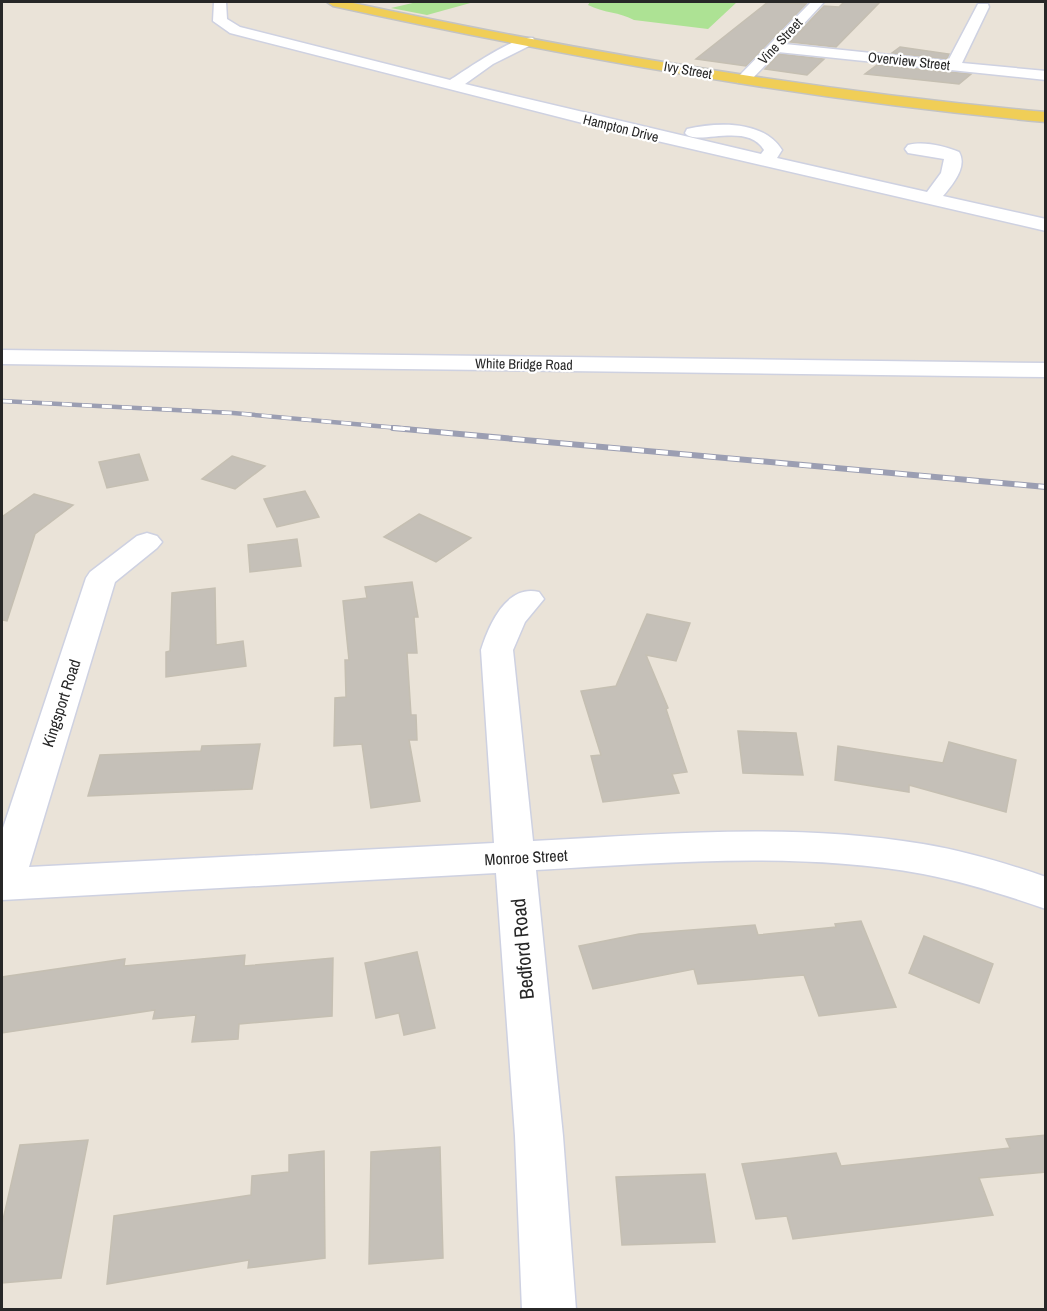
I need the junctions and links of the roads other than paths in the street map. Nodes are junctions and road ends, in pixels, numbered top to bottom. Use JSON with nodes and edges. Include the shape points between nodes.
{"nodes":[{"id":1,"x":220,"y":2,"type":"edge"},
{"id":2,"x":333,"y":2,"type":"edge"},
{"id":3,"x":818,"y":2,"type":"edge"},
{"id":4,"x":983,"y":7,"type":"dead end"},
{"id":5,"x":528,"y":41,"type":"junction"},
{"id":6,"x":773,"y":47,"type":"junction"},
{"id":7,"x":953,"y":66,"type":"junction"},
{"id":8,"x":1046,"y":76,"type":"edge"},
{"id":9,"x":743,"y":80,"type":"junction"},
{"id":10,"x":453,"y":85,"type":"junction"},
{"id":11,"x":1046,"y":117,"type":"edge"},
{"id":12,"x":675,"y":141,"type":"junction"},
{"id":13,"x":914,"y":149,"type":"dead end"},
{"id":14,"x":766,"y":161,"type":"junction"},
{"id":15,"x":931,"y":199,"type":"junction"},
{"id":16,"x":1046,"y":225,"type":"edge"},
{"id":17,"x":2,"y":357,"type":"edge"},
{"id":18,"x":1046,"y":370,"type":"edge"},
{"id":19,"x":147,"y":543,"type":"dead end"},
{"id":20,"x":528,"y":598,"type":"dead end"},
{"id":21,"x":514,"y":858,"type":"junction"},
{"id":22,"x":3,"y":884,"type":"edge"},
{"id":23,"x":1046,"y":893,"type":"edge"},
{"id":24,"x":549,"y":1310,"type":"edge"}],
"edges":[{"from":1,"to":10,"type":"street","name":"Hampton Drive","via":[[220,21],[235,30]]},
{"from":2,"to":5,"type":"main road","name":"Ivy Street"},
{"from":3,"to":6,"type":"street","name":"Vine Street"},
{"from":4,"to":7,"type":"street"},
{"from":5,"to":9,"type":"main road","name":"Ivy Street"},
{"from":5,"to":10,"type":"street"},
{"from":6,"to":7,"type":"street","name":"Overview Street"},
{"from":6,"to":9,"type":"street","name":"Vine Street"},
{"from":7,"to":8,"type":"street","name":"Overview Street"},
{"from":9,"to":11,"type":"main road","name":"Ivy Street","via":[[893,102]]},
{"from":10,"to":12,"type":"street","name":"Hampton Drive"},
{"from":12,"to":14,"type":"street","name":"Hampton Drive"},
{"from":12,"to":14,"type":"street","via":[[712,130],[754,135],[771,144],[771,156]]},
{"from":13,"to":15,"type":"street","via":[[953,156],[951,171]]},
{"from":14,"to":15,"type":"street","name":"Hampton Drive"},
{"from":15,"to":16,"type":"street","name":"Hampton Drive"},
{"from":17,"to":18,"type":"street","name":"White Bridge Road"},
{"from":19,"to":22,"type":"street","name":"Kingsport Road","via":[[101,578]]},
{"from":20,"to":21,"type":"street","name":"Bedford Road","via":[[504,628],[497,650]]},
{"from":21,"to":22,"type":"street","name":"Monroe Street"},
{"from":21,"to":23,"type":"street","name":"Monroe Street","via":[[713,846],[891,853],[976,869]]},
{"from":21,"to":24,"type":"street","name":"Bedford Road","via":[[539,1136]]}]}
